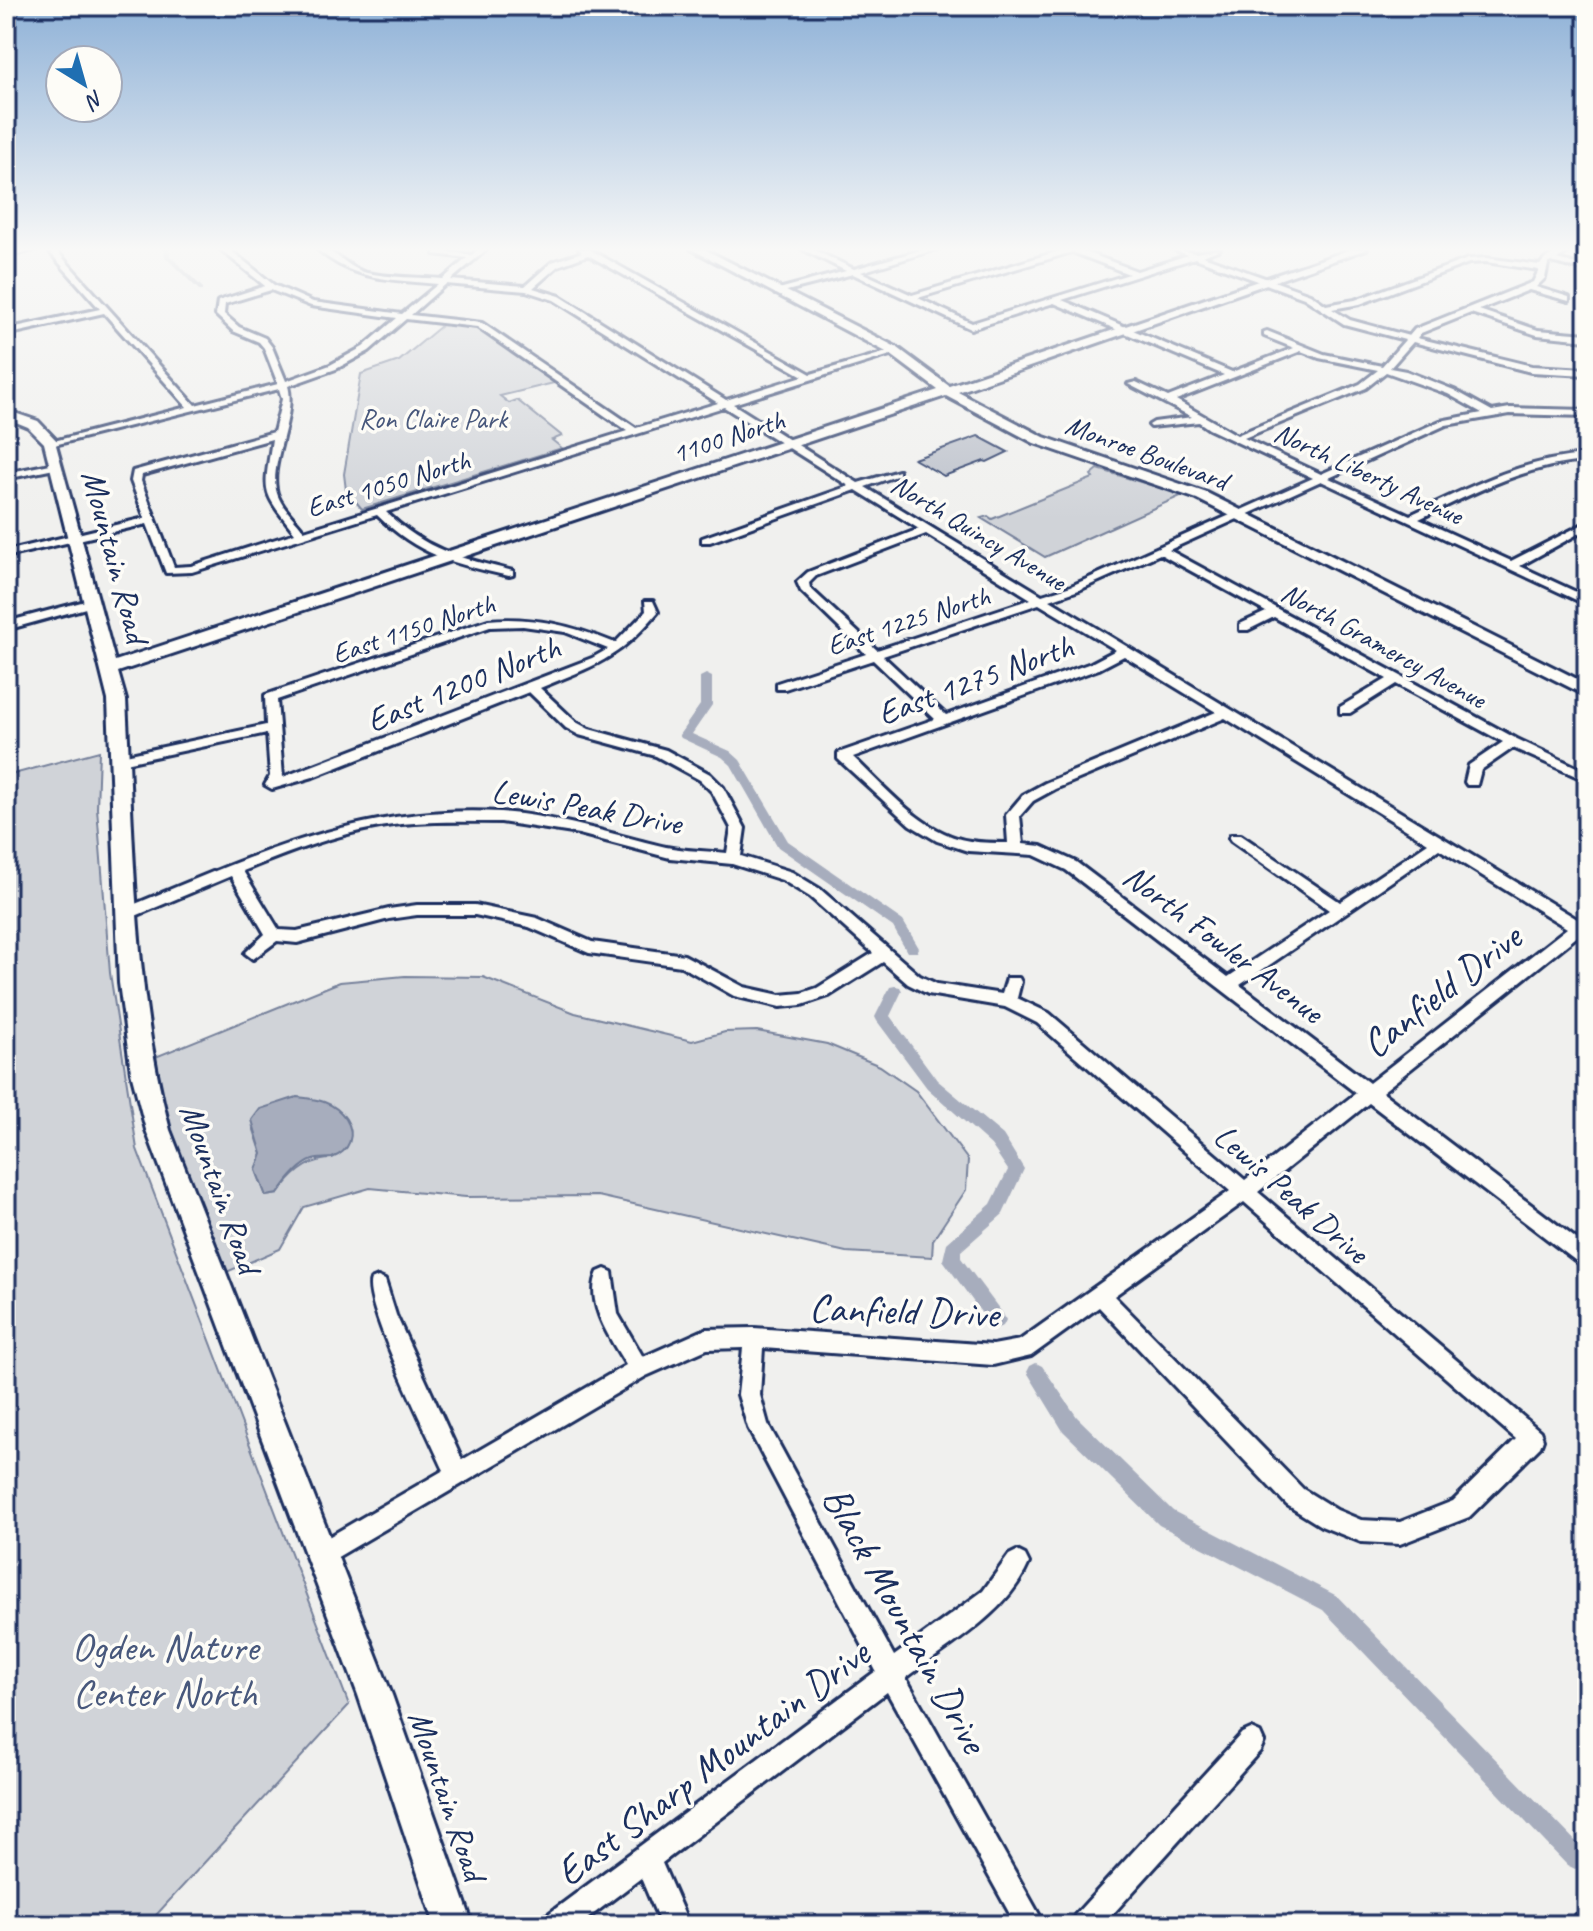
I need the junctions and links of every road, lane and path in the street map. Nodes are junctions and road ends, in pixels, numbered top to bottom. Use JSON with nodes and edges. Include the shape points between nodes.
{"nodes":[{"id":1,"x":132,"y":339,"type":"edge"},
{"id":2,"x":260,"y":339,"type":"edge"},
{"id":3,"x":378,"y":339,"type":"edge"},
{"id":4,"x":503,"y":339,"type":"edge"},
{"id":5,"x":622,"y":339,"type":"edge"},
{"id":6,"x":743,"y":339,"type":"edge"},
{"id":7,"x":871,"y":339,"type":"edge"},
{"id":8,"x":1098,"y":339,"type":"edge"},
{"id":9,"x":1151,"y":339,"type":"edge"},
{"id":10,"x":1279,"y":339,"type":"edge"},
{"id":11,"x":1410,"y":339,"type":"joint"},
{"id":12,"x":1301,"y":348,"type":"junction"},
{"id":13,"x":894,"y":351,"type":"junction"},
{"id":14,"x":1385,"y":369,"type":"junction"},
{"id":15,"x":1587,"y":372,"type":"edge"},
{"id":16,"x":1232,"y":375,"type":"junction"},
{"id":17,"x":810,"y":377,"type":"junction"},
{"id":18,"x":1133,"y":384,"type":"dead end"},
{"id":19,"x":283,"y":385,"type":"junction"},
{"id":20,"x":947,"y":391,"type":"junction"},
{"id":21,"x":1168,"y":400,"type":"junction"},
{"id":22,"x":725,"y":404,"type":"junction"},
{"id":23,"x":193,"y":408,"type":"junction"},
{"id":24,"x":1488,"y":413,"type":"junction"},
{"id":25,"x":1587,"y":413,"type":"edge"},
{"id":26,"x":8,"y":416,"type":"edge"},
{"id":27,"x":1198,"y":419,"type":"junction"},
{"id":28,"x":1154,"y":425,"type":"dead end"},
{"id":29,"x":635,"y":432,"type":"junction"},
{"id":30,"x":278,"y":434,"type":"junction"},
{"id":31,"x":1237,"y":438,"type":"junction"},
{"id":32,"x":789,"y":444,"type":"junction"},
{"id":33,"x":49,"y":445,"type":"junction"},
{"id":34,"x":1587,"y":458,"type":"edge"},
{"id":35,"x":55,"y":466,"type":"junction"},
{"id":36,"x":895,"y":473,"type":"dead end"},
{"id":37,"x":6,"y":476,"type":"edge"},
{"id":38,"x":1319,"y":476,"type":"junction"},
{"id":39,"x":857,"y":485,"type":"junction"},
{"id":40,"x":379,"y":511,"type":"junction"},
{"id":41,"x":1237,"y":513,"type":"junction"},
{"id":42,"x":1410,"y":519,"type":"junction"},
{"id":43,"x":151,"y":520,"type":"junction"},
{"id":44,"x":1587,"y":525,"type":"edge"},
{"id":45,"x":927,"y":530,"type":"junction"},
{"id":46,"x":302,"y":535,"type":"junction"},
{"id":47,"x":73,"y":538,"type":"junction"},
{"id":48,"x":706,"y":540,"type":"dead end"},
{"id":49,"x":1160,"y":550,"type":"junction"},
{"id":50,"x":6,"y":554,"type":"edge"},
{"id":51,"x":443,"y":558,"type":"junction"},
{"id":52,"x":1511,"y":566,"type":"junction"},
{"id":53,"x":509,"y":573,"type":"dead end"},
{"id":54,"x":1045,"y":600,"type":"junction"},
{"id":55,"x":1587,"y":601,"type":"edge"},
{"id":56,"x":649,"y":603,"type":"dead end"},
{"id":57,"x":89,"y":604,"type":"junction"},
{"id":58,"x":1274,"y":613,"type":"junction"},
{"id":59,"x":6,"y":626,"type":"edge"},
{"id":60,"x":1244,"y":627,"type":"dead end"},
{"id":61,"x":617,"y":648,"type":"junction"},
{"id":62,"x":1124,"y":651,"type":"junction"},
{"id":63,"x":876,"y":656,"type":"junction"},
{"id":64,"x":109,"y":669,"type":"junction"},
{"id":65,"x":1396,"y":679,"type":"junction"},
{"id":66,"x":531,"y":686,"type":"junction"},
{"id":67,"x":781,"y":686,"type":"dead end"},
{"id":68,"x":1587,"y":691,"type":"edge"},
{"id":69,"x":1345,"y":710,"type":"dead end"},
{"id":70,"x":1224,"y":713,"type":"junction"},
{"id":71,"x":945,"y":721,"type":"junction"},
{"id":72,"x":273,"y":728,"type":"junction"},
{"id":73,"x":1512,"y":742,"type":"junction"},
{"id":74,"x":843,"y":756,"type":"joint"},
{"id":75,"x":121,"y":760,"type":"junction"},
{"id":76,"x":1587,"y":777,"type":"edge"},
{"id":77,"x":1472,"y":782,"type":"dead end"},
{"id":78,"x":1236,"y":838,"type":"dead end"},
{"id":79,"x":1438,"y":843,"type":"junction"},
{"id":80,"x":1016,"y":849,"type":"junction"},
{"id":81,"x":733,"y":859,"type":"junction"},
{"id":82,"x":234,"y":869,"type":"junction"},
{"id":83,"x":1340,"y":910,"type":"junction"},
{"id":84,"x":128,"y":913,"type":"junction"},
{"id":85,"x":1584,"y":927,"type":"edge"},
{"id":86,"x":274,"y":935,"type":"junction"},
{"id":87,"x":253,"y":953,"type":"dead end"},
{"id":88,"x":884,"y":954,"type":"junction"},
{"id":89,"x":1013,"y":982,"type":"dead end"},
{"id":90,"x":1230,"y":984,"type":"junction"},
{"id":91,"x":1008,"y":1001,"type":"junction"},
{"id":92,"x":1370,"y":1092,"type":"junction"},
{"id":93,"x":1245,"y":1191,"type":"junction"},
{"id":94,"x":1587,"y":1258,"type":"edge"},
{"id":95,"x":605,"y":1278,"type":"dead end"},
{"id":96,"x":378,"y":1286,"type":"dead end"},
{"id":97,"x":1100,"y":1295,"type":"junction"},
{"id":98,"x":754,"y":1338,"type":"junction"},
{"id":99,"x":639,"y":1369,"type":"junction"},
{"id":100,"x":457,"y":1473,"type":"junction"},
{"id":101,"x":321,"y":1554,"type":"junction"},
{"id":102,"x":1017,"y":1563,"type":"dead end"},
{"id":103,"x":893,"y":1675,"type":"junction"},
{"id":104,"x":1251,"y":1742,"type":"dead end"},
{"id":105,"x":646,"y":1858,"type":"junction"},
{"id":106,"x":454,"y":1925,"type":"edge"},
{"id":107,"x":557,"y":1925,"type":"edge"},
{"id":108,"x":675,"y":1925,"type":"edge"},
{"id":109,"x":1031,"y":1925,"type":"edge"},
{"id":110,"x":1085,"y":1925,"type":"edge"}],
"edges":[{"from":1,"to":23,"type":"street"},
{"from":2,"to":19,"type":"street"},
{"from":3,"to":19,"type":"street","via":[[333,367]]},
{"from":4,"to":29,"type":"street"},
{"from":5,"to":22,"type":"street","name":"North Quincy Avenue"},
{"from":6,"to":17,"type":"street"},
{"from":7,"to":13,"type":"street","name":"Monroe Boulevard"},
{"from":8,"to":20,"type":"street","name":"1100 North"},
{"from":9,"to":16,"type":"street"},
{"from":10,"to":12,"type":"street"},
{"from":11,"to":14,"type":"street"},
{"from":11,"to":15,"type":"street","via":[[1531,369]]},
{"from":12,"to":14,"type":"street"},
{"from":12,"to":16,"type":"street"},
{"from":13,"to":17,"type":"street","name":"East 1050 North"},
{"from":13,"to":20,"type":"street","name":"Monroe Boulevard"},
{"from":14,"to":24,"type":"street","via":[[1451,392]]},
{"from":14,"to":31,"type":"street","via":[[1363,386]]},
{"from":16,"to":21,"type":"street"},
{"from":17,"to":22,"type":"street","name":"East 1050 North"},
{"from":18,"to":21,"type":"street","name":"North Liberty Avenue"},
{"from":19,"to":23,"type":"street"},
{"from":19,"to":30,"type":"street","via":[[287,399]]},
{"from":20,"to":32,"type":"street","name":"1100 North"},
{"from":20,"to":41,"type":"street","name":"Monroe Boulevard","via":[[1060,449],[1177,486]]},
{"from":21,"to":27,"type":"street","name":"North Liberty Avenue"},
{"from":22,"to":29,"type":"street","name":"East 1050 North"},
{"from":22,"to":32,"type":"street","name":"North Quincy Avenue"},
{"from":23,"to":33,"type":"street"},
{"from":24,"to":25,"type":"street","name":"East 1225 North"},
{"from":24,"to":38,"type":"street","name":"East 1225 North","via":[[1443,423]]},
{"from":26,"to":33,"type":"street","name":"Mountain Road"},
{"from":27,"to":28,"type":"street"},
{"from":27,"to":31,"type":"street","name":"North Liberty Avenue"},
{"from":29,"to":40,"type":"street","name":"East 1050 North"},
{"from":30,"to":43,"type":"street","via":[[137,473]]},
{"from":30,"to":46,"type":"street","via":[[270,488]]},
{"from":31,"to":38,"type":"street","name":"North Liberty Avenue"},
{"from":32,"to":39,"type":"street","name":"North Quincy Avenue"},
{"from":32,"to":51,"type":"street","name":"1100 North"},
{"from":33,"to":35,"type":"street","name":"Mountain Road"},
{"from":34,"to":42,"type":"street","via":[[1518,470]]},
{"from":35,"to":37,"type":"street"},
{"from":35,"to":47,"type":"street","name":"Mountain Road"},
{"from":36,"to":39,"type":"street"},
{"from":38,"to":41,"type":"street","name":"East 1225 North"},
{"from":38,"to":42,"type":"street","name":"North Liberty Avenue"},
{"from":39,"to":45,"type":"street","name":"North Quincy Avenue"},
{"from":39,"to":48,"type":"street"},
{"from":40,"to":46,"type":"street","name":"East 1050 North"},
{"from":40,"to":51,"type":"street","via":[[405,537]]},
{"from":41,"to":49,"type":"street","name":"East 1225 North"},
{"from":41,"to":68,"type":"street","name":"Monroe Boulevard"},
{"from":42,"to":52,"type":"street","name":"North Liberty Avenue"},
{"from":43,"to":46,"type":"street","name":"East 1050 North","via":[[170,571]]},
{"from":43,"to":47,"type":"street"},
{"from":44,"to":52,"type":"street"},
{"from":45,"to":54,"type":"street","name":"North Quincy Avenue"},
{"from":45,"to":63,"type":"street","via":[[803,582]]},
{"from":47,"to":50,"type":"street"},
{"from":47,"to":57,"type":"street","name":"Mountain Road"},
{"from":49,"to":54,"type":"street","name":"East 1225 North"},
{"from":49,"to":58,"type":"street","name":"North Gramercy Avenue"},
{"from":51,"to":53,"type":"street"},
{"from":51,"to":64,"type":"street","name":"1100 North"},
{"from":52,"to":55,"type":"street","name":"North Liberty Avenue"},
{"from":54,"to":62,"type":"street","name":"North Quincy Avenue"},
{"from":54,"to":63,"type":"street","name":"East 1225 North"},
{"from":56,"to":61,"type":"street","name":"East 1200 North","via":[[652,612]]},
{"from":57,"to":59,"type":"street"},
{"from":57,"to":64,"type":"street","name":"Mountain Road"},
{"from":58,"to":60,"type":"street"},
{"from":58,"to":65,"type":"street","name":"North Gramercy Avenue"},
{"from":61,"to":66,"type":"street","name":"East 1200 North"},
{"from":61,"to":72,"type":"street","name":"East 1150 North","via":[[553,624],[488,624],[270,698]]},
{"from":62,"to":70,"type":"street","name":"North Quincy Avenue"},
{"from":62,"to":71,"type":"street","name":"East 1275 North"},
{"from":63,"to":67,"type":"street","name":"East 1225 North"},
{"from":63,"to":71,"type":"street"},
{"from":64,"to":75,"type":"street","name":"Mountain Road"},
{"from":65,"to":69,"type":"street"},
{"from":65,"to":73,"type":"street","name":"North Gramercy Avenue"},
{"from":66,"to":72,"type":"street","name":"East 1200 North","via":[[272,785],[277,776]]},
{"from":66,"to":81,"type":"street","via":[[584,732],[661,753],[705,777],[738,828]]},
{"from":70,"to":79,"type":"street","name":"North Quincy Avenue"},
{"from":70,"to":80,"type":"street","via":[[1028,798],[1013,815]]},
{"from":71,"to":74,"type":"street","name":"East 1275 North"},
{"from":72,"to":75,"type":"street"},
{"from":73,"to":76,"type":"street","name":"North Gramercy Avenue"},
{"from":73,"to":77,"type":"street","via":[[1474,768]]},
{"from":74,"to":80,"type":"street","name":"North Fowler Avenue","via":[[915,822],[942,838],[968,846]]},
{"from":75,"to":84,"type":"street","name":"Mountain Road"},
{"from":78,"to":83,"type":"street"},
{"from":79,"to":83,"type":"street"},
{"from":79,"to":85,"type":"street","name":"North Quincy Avenue"},
{"from":80,"to":90,"type":"street","name":"North Fowler Avenue","via":[[1036,850],[1071,866]]},
{"from":81,"to":82,"type":"street","name":"Lewis Peak Drive","via":[[670,853],[531,821],[443,816],[347,830]]},
{"from":81,"to":88,"type":"street","name":"Lewis Peak Drive","via":[[787,876],[815,893]]},
{"from":82,"to":84,"type":"street","name":"Lewis Peak Drive"},
{"from":82,"to":86,"type":"street"},
{"from":83,"to":90,"type":"street"},
{"from":84,"to":101,"type":"street","name":"Mountain Road","via":[[134,1026],[158,1130]]},
{"from":85,"to":92,"type":"street","name":"Canfield Drive"},
{"from":86,"to":87,"type":"street"},
{"from":86,"to":88,"type":"street","via":[[297,937],[417,910],[475,910],[532,922],[589,947],[684,961],[740,992],[780,1001],[823,992]]},
{"from":88,"to":91,"type":"street","name":"Lewis Peak Drive","via":[[934,990]]},
{"from":89,"to":91,"type":"street"},
{"from":90,"to":92,"type":"street","name":"North Fowler Avenue"},
{"from":91,"to":93,"type":"street","name":"Lewis Peak Drive","via":[[1043,1018]]},
{"from":92,"to":93,"type":"street","name":"Canfield Drive"},
{"from":92,"to":94,"type":"street","name":"North Fowler Avenue"},
{"from":93,"to":97,"type":"street","name":"Canfield Drive"},
{"from":93,"to":97,"type":"street","name":"Lewis Peak Drive","via":[[1532,1439],[1461,1509],[1400,1533],[1361,1531],[1329,1518],[1295,1497]]},
{"from":95,"to":99,"type":"street","via":[[608,1316]]},
{"from":96,"to":100,"type":"street","via":[[386,1316]]},
{"from":97,"to":98,"type":"street","name":"Canfield Drive","via":[[1024,1349],[993,1355]]},
{"from":98,"to":99,"type":"street","name":"Canfield Drive","via":[[706,1339]]},
{"from":98,"to":103,"type":"street","name":"Black Mountain Drive","via":[[749,1395],[759,1428]]},
{"from":99,"to":100,"type":"street","name":"Canfield Drive"},
{"from":100,"to":101,"type":"street","name":"Canfield Drive"},
{"from":101,"to":106,"type":"street","name":"Mountain Road"},
{"from":102,"to":103,"type":"street","name":"East Sharp Mountain Drive","via":[[991,1599]]},
{"from":103,"to":105,"type":"street","name":"East Sharp Mountain Drive"},
{"from":103,"to":109,"type":"street","name":"Black Mountain Drive"},
{"from":104,"to":110,"type":"street"},
{"from":105,"to":107,"type":"street","name":"East Sharp Mountain Drive"},
{"from":105,"to":108,"type":"street"}]}
